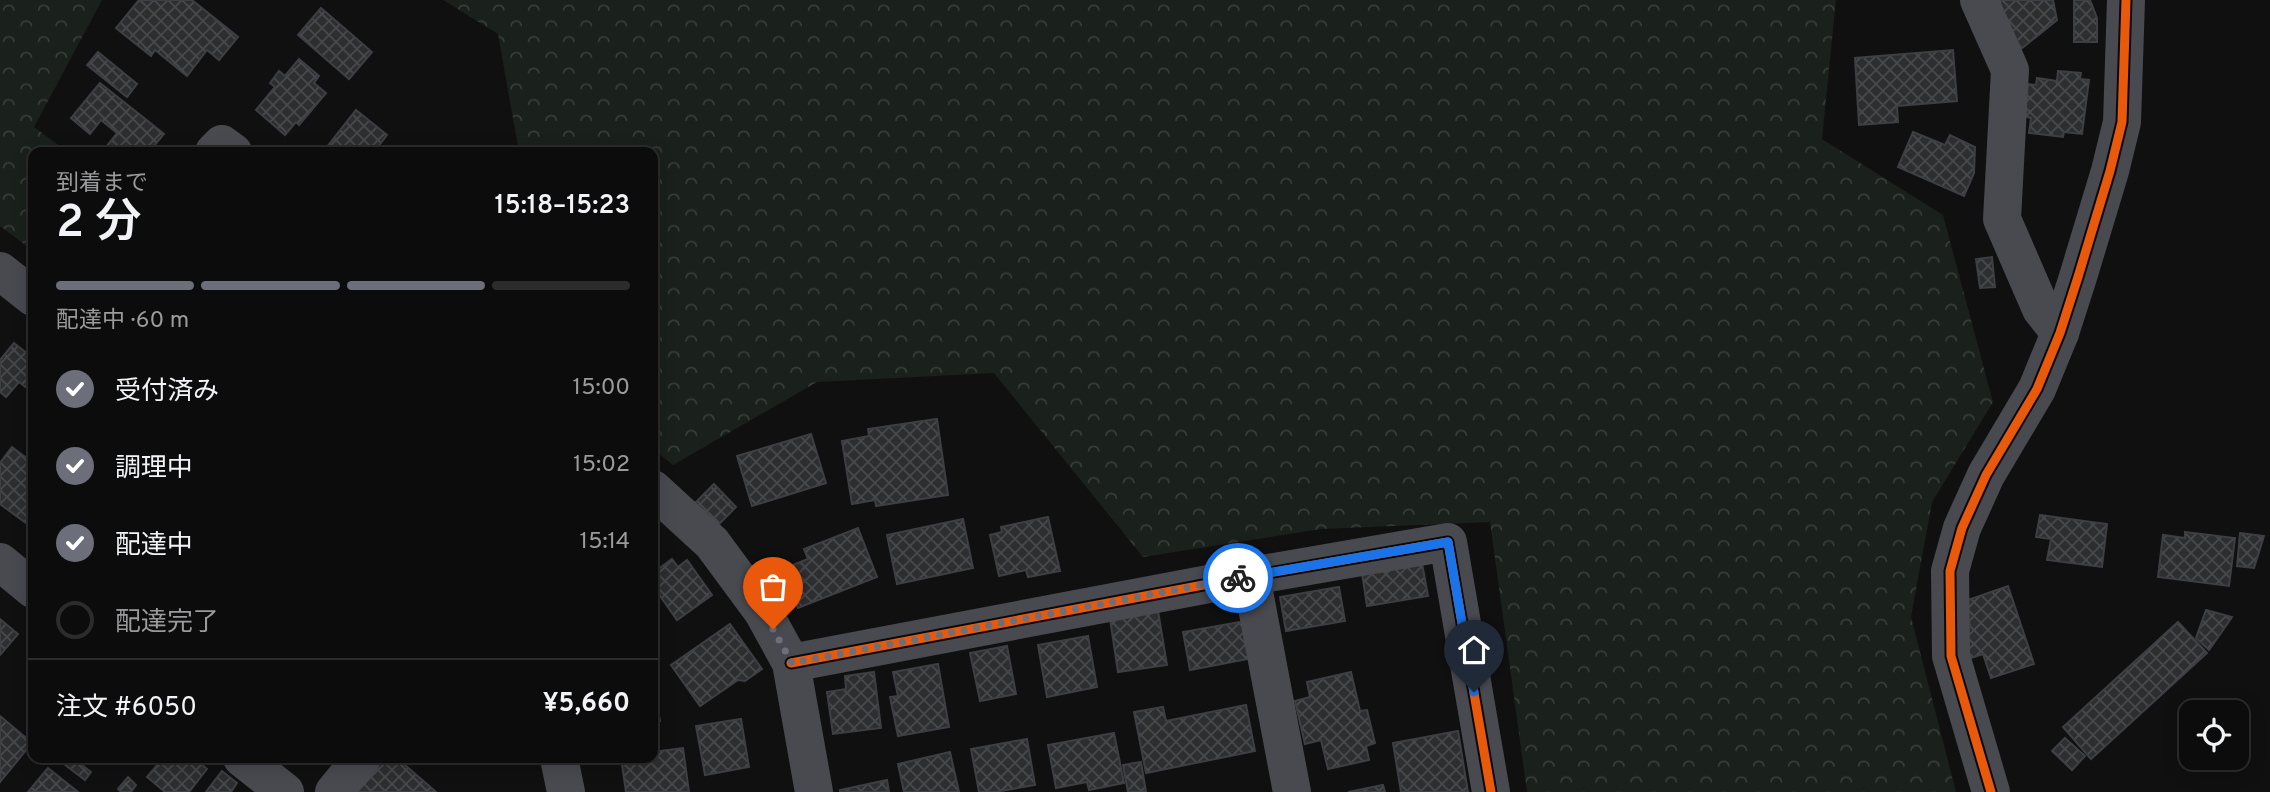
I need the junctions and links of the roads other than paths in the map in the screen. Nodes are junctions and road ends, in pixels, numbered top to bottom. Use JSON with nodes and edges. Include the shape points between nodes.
{"nodes":[{"id":1,"x":1979,"y":0,"type":"edge"},
{"id":2,"x":2126,"y":0,"type":"edge"},
{"id":3,"x":0,"y":271,"type":"edge"},
{"id":4,"x":28,"y":293,"type":"edge"},
{"id":5,"x":2060,"y":333,"type":"junction"},
{"id":6,"x":658,"y":494,"type":"edge"},
{"id":7,"x":0,"y":562,"type":"edge"},
{"id":8,"x":1251,"y":576,"type":"junction"},
{"id":9,"x":28,"y":585,"type":"edge"},
{"id":10,"x":792,"y":663,"type":"junction"},
{"id":11,"x":249,"y":763,"type":"edge"},
{"id":12,"x":358,"y":763,"type":"edge"},
{"id":13,"x":560,"y":763,"type":"edge"},
{"id":14,"x":285,"y":792,"type":"edge"},
{"id":15,"x":334,"y":792,"type":"edge"},
{"id":16,"x":565,"y":792,"type":"edge"},
{"id":17,"x":814,"y":792,"type":"edge"},
{"id":18,"x":1292,"y":792,"type":"edge"},
{"id":19,"x":1491,"y":792,"type":"edge"},
{"id":20,"x":1991,"y":792,"type":"edge"}],
"edges":[{"from":1,"to":5,"type":"street","via":[[2010,70],[2002,219],[2041,309]]},
{"from":2,"to":5,"type":"street","via":[[2122,121]]},
{"from":3,"to":4,"type":"street"},
{"from":5,"to":20,"type":"street","via":[[2038,389],[1971,507],[1950,571],[1951,656]]},
{"from":6,"to":10,"type":"street","via":[[712,543],[763,612]]},
{"from":7,"to":9,"type":"street"},
{"from":8,"to":10,"type":"street"},
{"from":8,"to":18,"type":"street"},
{"from":8,"to":19,"type":"street","via":[[1448,542]]},
{"from":10,"to":17,"type":"street"},
{"from":11,"to":14,"type":"street"},
{"from":12,"to":15,"type":"street"},
{"from":13,"to":16,"type":"street"}]}
